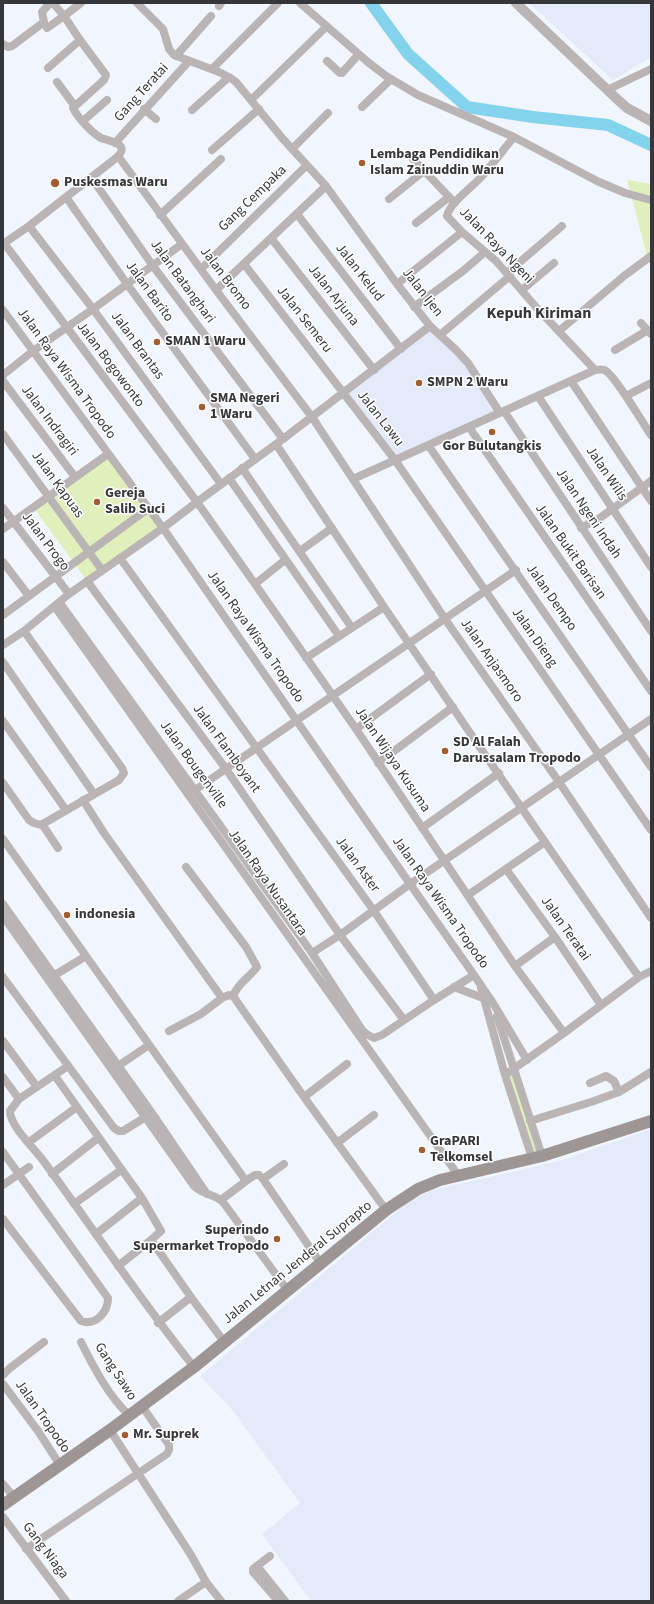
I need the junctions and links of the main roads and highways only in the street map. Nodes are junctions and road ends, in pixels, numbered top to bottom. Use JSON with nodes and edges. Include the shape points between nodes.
{"nodes":[{"id":1,"x":651,"y":1122,"type":"edge"},
{"id":2,"x":3,"y":1505,"type":"edge"}],
"edges":[{"from":1,"to":2,"type":"main road","name":"Jalan Letnan Jenderal Suprapto","via":[[537,1157],[458,1175],[418,1189],[386,1210],[194,1367]]}]}
